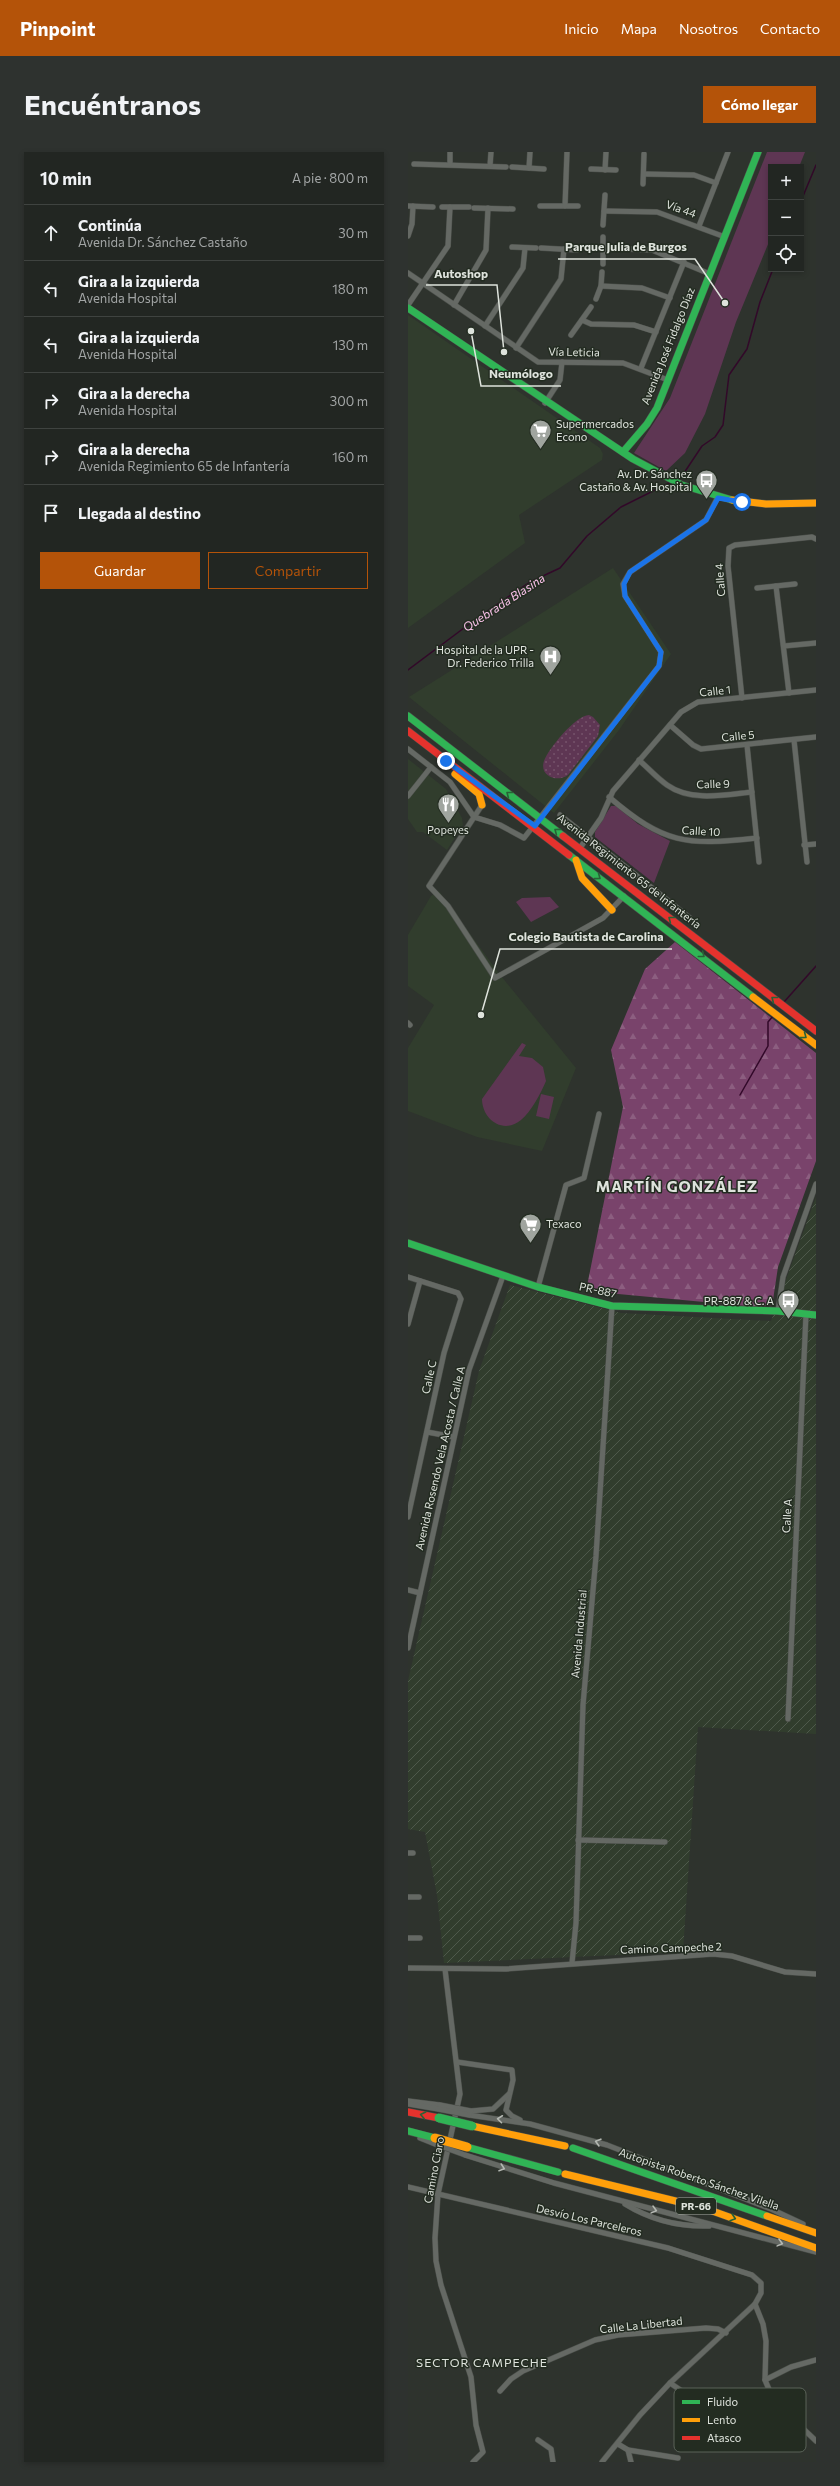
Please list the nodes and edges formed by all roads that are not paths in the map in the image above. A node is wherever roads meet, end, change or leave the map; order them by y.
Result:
1 (450, 152) edge
2 (491, 152) edge
3 (530, 152) edge
4 (567, 152) edge
5 (606, 152) edge
6 (728, 152) edge
7 (758, 152) edge
8 (644, 154) dead end
9 (414, 164) dead end
10 (450, 164) junction
11 (490, 166) junction
12 (529, 168) junction
13 (544, 168) dead end
14 (592, 169) dead end
15 (605, 170) junction
16 (616, 170) dead end
17 (644, 174) junction
18 (644, 184) dead end
19 (716, 184) junction
20 (605, 195) dead end
21 (410, 206) edge
22 (540, 206) dead end
23 (565, 206) junction
24 (578, 206) dead end
25 (433, 207) dead end
26 (442, 207) dead end
27 (450, 207) junction
28 (488, 208) junction
29 (513, 209) dead end
30 (604, 211) junction
31 (603, 225) dead end
32 (699, 226) junction
33 (408, 236) edge
34 (603, 237) dead end
35 (725, 237) junction
36 (512, 247) dead end
37 (525, 248) junction
38 (603, 248) junction
39 (564, 249) junction
40 (577, 250) dead end
41 (684, 262) junction
42 (603, 264) dead end
43 (602, 272) dead end
44 (408, 273) edge
45 (710, 274) junction
46 (422, 284) junction
47 (601, 286) junction
48 (670, 298) junction
49 (596, 299) dead end
50 (408, 305) edge
51 (454, 305) junction
52 (591, 307) dead end
53 (408, 308) edge
54 (582, 320) junction
55 (485, 326) junction
56 (656, 332) junction
57 (571, 335) dead end
58 (516, 348) junction
59 (562, 362) junction
60 (641, 368) junction
61 (668, 380) junction
62 (545, 402) junction
63 (623, 452) junction
64 (718, 498) junction
65 (816, 503) edge
66 (816, 539) edge
67 (795, 584) dead end
68 (776, 586) junction
69 (758, 588) dead end
70 (816, 643) edge
71 (784, 646) junction
72 (816, 690) edge
73 (789, 693) junction
74 (742, 698) junction
75 (408, 716) edge
76 (670, 725) junction
77 (408, 731) edge
78 (816, 737) edge
79 (794, 740) junction
80 (746, 745) junction
81 (408, 749) edge
82 (639, 760) junction
83 (446, 761) junction
84 (431, 767) junction
85 (752, 792) junction
86 (408, 796) edge
87 (609, 797) junction
88 (482, 805) joint
89 (560, 815) dead end
90 (474, 817) junction
91 (540, 818) junction
92 (535, 826) junction
93 (588, 836) junction
94 (757, 838) junction
95 (816, 844) edge
96 (804, 845) junction
97 (580, 848) junction
98 (576, 860) junction
99 (759, 862) dead end
100 (807, 862) dead end
101 (624, 896) junction
102 (612, 910) junction
103 (690, 918) dead end
104 (816, 1031) edge
105 (816, 1045) edge
106 (598, 1114) dead end
107 (816, 1184) edge
108 (408, 1243) edge
109 (503, 1276) junction
110 (408, 1277) edge
111 (420, 1281) junction
112 (538, 1287) junction
113 (612, 1306) junction
114 (778, 1311) junction
115 (806, 1314) junction
116 (816, 1316) edge
117 (408, 1324) edge
118 (427, 1432) junction
119 (454, 1437) junction
120 (408, 1516) edge
121 (408, 1590) edge
122 (420, 1592) junction
123 (408, 1648) edge
124 (788, 1719) dead end
125 (578, 1840) junction
126 (665, 1842) dead end
127 (408, 1897) edge
128 (419, 1897) dead end
129 (408, 1938) edge
130 (420, 1938) dead end
131 (572, 1963) junction
132 (408, 1968) edge
133 (445, 1969) junction
134 (816, 1974) edge
135 (457, 2062) junction
136 (509, 2093) junction
137 (408, 2103) edge
138 (408, 2112) edge
139 (470, 2113) junction
140 (530, 2124) junction
141 (408, 2132) edge
142 (466, 2151) junction
143 (408, 2187) edge
144 (438, 2194) junction
145 (619, 2200) junction
146 (714, 2226) junction
147 (816, 2232) edge
148 (816, 2248) edge
149 (816, 2252) edge
150 (755, 2304) junction
151 (726, 2333) junction
152 (816, 2360) edge
153 (765, 2380) junction
154 (670, 2383) junction
155 (677, 2388) edge
156 (768, 2388) edge
157 (500, 2391) dead end
158 (806, 2431) edge
159 (538, 2440) dead end
160 (816, 2441) edge
161 (618, 2444) junction
162 (628, 2450) junction
163 (678, 2458) dead end
164 (473, 2462) edge
165 (553, 2462) edge
166 (602, 2462) edge
167 (631, 2462) edge

1 - 10 street
2 - 11 street
3 - 12 street
4 - 23 street
5 - 15 street
6 - 19 street
7 - 35 main road, Avenida José Fidalgo Díaz
8 - 17 street
9 - 10 street
10 - 11 street
11 - 12 street
12 - 13 street
14 - 15 street
15 - 16 street
17 - 18 street
17 - 19 street
19 - 32 street
20 - 30 street
21 - 25 street
21 - 33 street
22 - 23 street
23 - 24 street
26 - 27 street
27 - 28 street
27 - 46 street
28 - 29 street
28 - 51 street
30 - 31 street
30 - 32 street, Vía 44
32 - 35 street, Vía 44
34 - 38 street
35 - 45 main road, Avenida José Fidalgo Díaz
36 - 37 street
37 - 39 street
37 - 55 street
38 - 41 street
38 - 42 street
39 - 40 street
39 - 58 street
41 - 45 street
41 - 48 street
43 - 47 street
44 - 46 street, Vía Leticia
45 - 61 main road, Avenida José Fidalgo Díaz
46 - 50 street
46 - 51 street, Vía Leticia
47 - 48 street
47 - 49 street
48 - 56 street
51 - 55 street, Vía Leticia
52 - 54 street
53 - 62 main road
54 - 56 street
54 - 57 street
55 - 58 street, Vía Leticia
56 - 60 street
58 - 59 street, Vía Leticia
59 - 60 street, Vía Leticia
59 - 62 street
60 - 61 street, Vía Leticia
61 - 63 main road, Avenida José Fidalgo Díaz
62 - 63 main road
63 - 64 main road
64 - 65 main road
64 - 91 street
66 - 74 street, Calle 4
67 - 68 street
68 - 69 street
68 - 71 street
70 - 71 street
71 - 73 street
72 - 73 street, Calle 1
73 - 74 street, Calle 1
74 - 76 street, Calle 1
91 -> 75 main road, Avenida Regimiento 65 de Infantería
76 - 80 street, Calle 5
76 - 82 street, Calle 1
77 - 83 main road, Avenida Regimiento 65 de Infantería
78 - 79 street, Calle 5
79 - 80 street, Calle 5
79 - 96 street
80 - 85 street
81 - 84 street
82 - 85 street, Calle 9
82 - 87 street, Calle 1
83 - 88 main road
83 - 92 main road, Avenida Regimiento 65 de Infantería
84 - 86 street
84 - 90 street
85 - 94 street
87 - 93 street, Calle 1
87 - 94 street, Calle 10
88 - 90 street
89 - 93 street
90 - 92 street
90 - 102 street
91 - 92 street
97 -> 91 main road, Avenida Regimiento 65 de Infantería
92 - 98 main road, Avenida Regimiento 65 de Infantería
93 - 97 street, Calle 1
93 - 103 street
94 - 99 street
95 - 96 street
96 - 100 street
104 -> 97 main road, Avenida Regimiento 65 de Infantería
98 -> 101 main road, Avenida Regimiento 65 de Infantería
98 - 102 main road
101 - 102 street
101 -> 105 main road, Avenida Regimiento 65 de Infantería
106 - 112 street
107 - 114 street
108 - 109 main road, PR-887
109 - 112 main road, PR-887
109 - 119 street, Avenida Rosendo Vela Acosta / Calle A
110 - 111 street, Calle C
111 - 117 street
111 - 118 street, Calle C
112 - 113 main road, PR-887
113 - 114 main road, PR-887
113 - 125 street, Avenida Industrial
114 - 115 main road, PR-887
115 - 116 main road, PR-887
115 - 124 street, Calle A
118 - 119 street
118 - 120 street, Calle C
119 - 122 street, Avenida Rosendo Vela Acosta / Calle A
121 - 122 street
122 - 123 street, Avenida Rosendo Vela Acosta / Calle A
125 - 126 street
125 - 131 street, Avenida Industrial
127 - 128 street
129 - 130 street
131 - 133 street, Camino Campeche 2
131 - 134 street, Camino Campeche 2
132 - 133 street, Camino Campeche 2
133 - 135 street, Camino Ciaro
135 - 136 street
135 - 144 street, Camino Ciaro
136 - 139 street
136 - 140 street
137 - 139 street, bridge
147 -> 138 main road, Autopista Roberto Sánchez Vilella / PR-66, bridge
140 -> 139 street
147 -> 140 street
141 - 142 main road, PR-66, bridge
142 -> 145 street
142 -> 148 main road, PR-66
143 - 144 street, Desvío Los Parceleros
144 - 150 street, Desvío Los Parceleros
144 - 164 street, Camino Ciaro
145 -> 146 street
145 - 146 street
146 -> 149 street
150 - 151 street
150 - 153 street
151 - 154 street
151 - 157 street, Calle La Libertad
152 - 153 street
153 - 156 street
154 - 155 street
154 - 161 street
158 - 160 street
159 - 165 street
161 - 162 street
161 - 166 street
162 - 163 street
162 - 167 street

